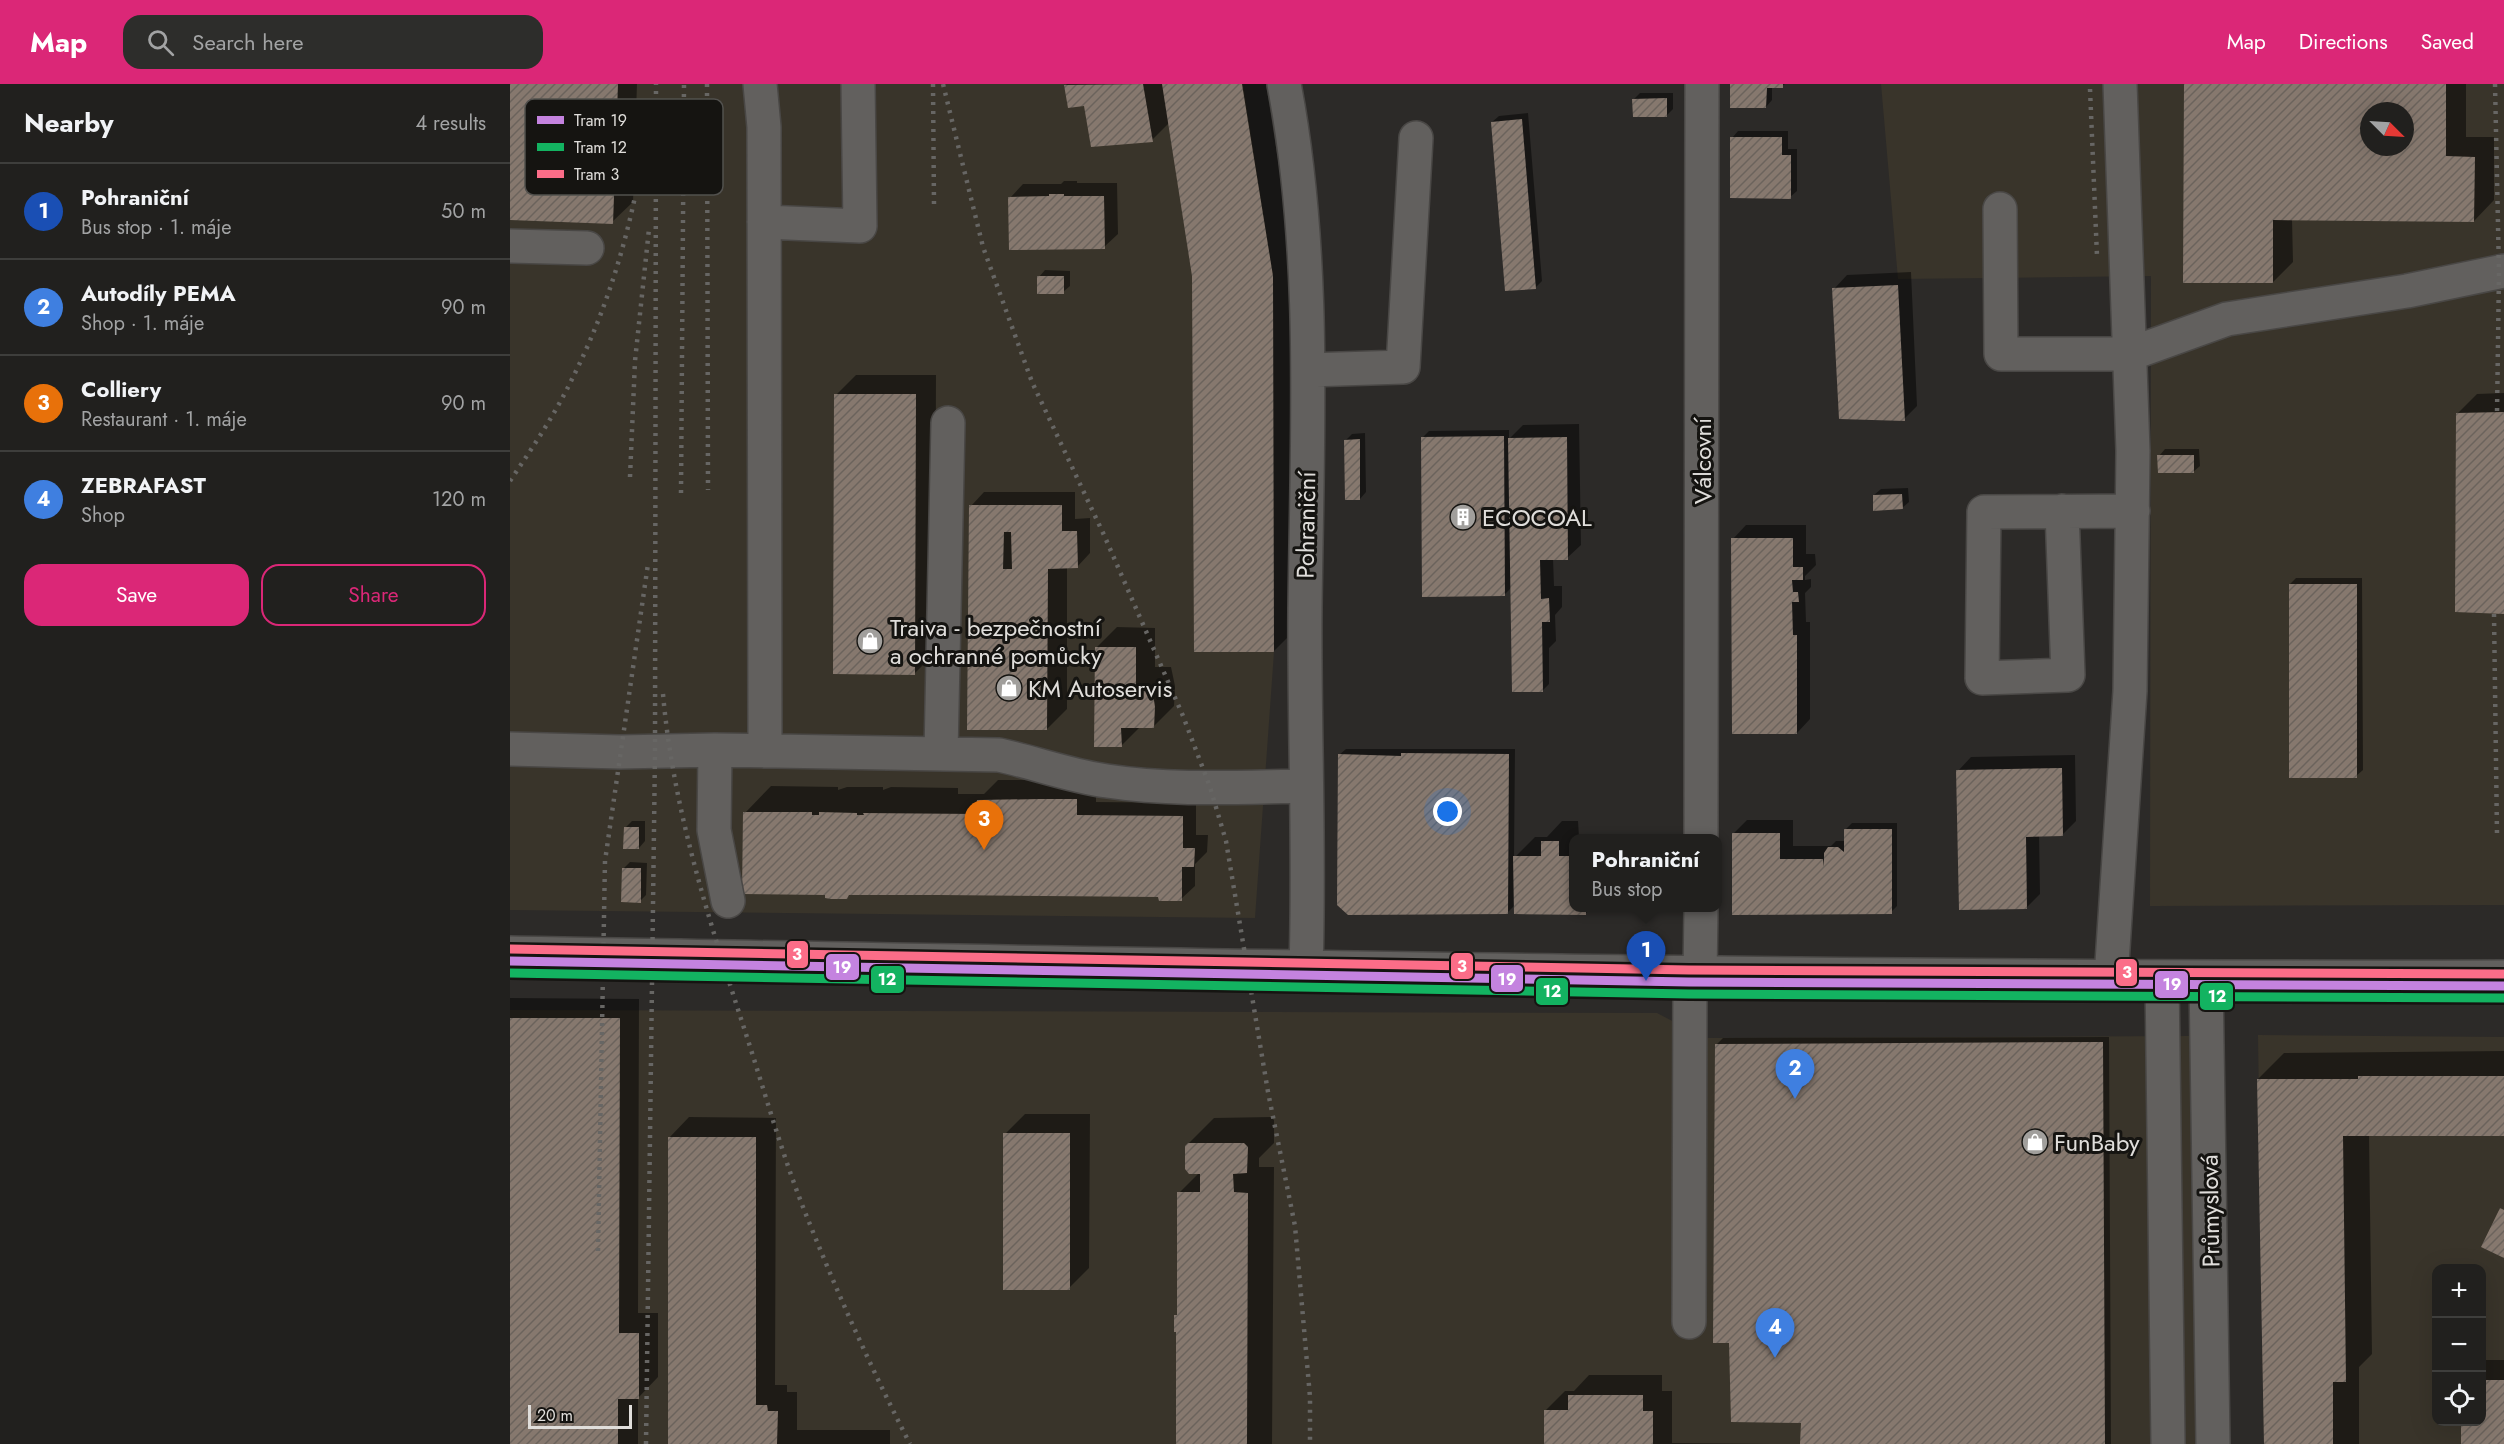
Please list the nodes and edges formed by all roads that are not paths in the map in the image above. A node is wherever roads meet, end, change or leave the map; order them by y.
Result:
1 (760, 84) edge
2 (858, 84) edge
3 (1284, 84) edge
4 (1702, 84) edge
5 (2120, 84) edge
6 (1416, 138) dead end
7 (2000, 209) dead end
8 (764, 222) junction
9 (510, 246) edge
10 (587, 248) dead end
11 (2504, 271) edge
12 (2130, 354) junction
13 (1308, 370) junction
14 (948, 423) dead end
15 (2062, 511) junction
16 (2133, 511) junction
17 (510, 749) edge
18 (715, 750) junction
19 (765, 751) junction
20 (941, 753) junction
21 (1306, 786) junction
22 (1701, 834) edge
23 (728, 901) dead end
24 (1701, 912) edge
25 (510, 953) edge
26 (1306, 967) junction
27 (1695, 974) junction
28 (2504, 977) edge
29 (2111, 978) junction
30 (2162, 978) junction
31 (2206, 978) junction
32 (1689, 1322) dead end
33 (2168, 1444) edge
34 (2214, 1444) edge

1 - 8 street
2 - 8 street
3 - 13 street, Pohraniční
4 - 22 street, Válcovní
5 - 12 street
6 - 13 street
7 - 12 street
8 - 19 street
9 - 10 street
11 - 12 street
12 - 16 street
13 - 21 street, Pohraniční
14 - 20 street
15 - 15 street
15 - 16 street
16 - 29 street
17 - 18 street
18 - 19 street
18 - 23 street
19 - 20 street
20 - 21 street
21 - 26 street, Pohraniční
24 - 27 street
25 - 26 street
26 - 27 street
27 - 29 street
27 - 32 street
28 - 31 street
29 - 30 street
30 - 31 street
30 - 33 street
31 - 34 street, Průmyslová

